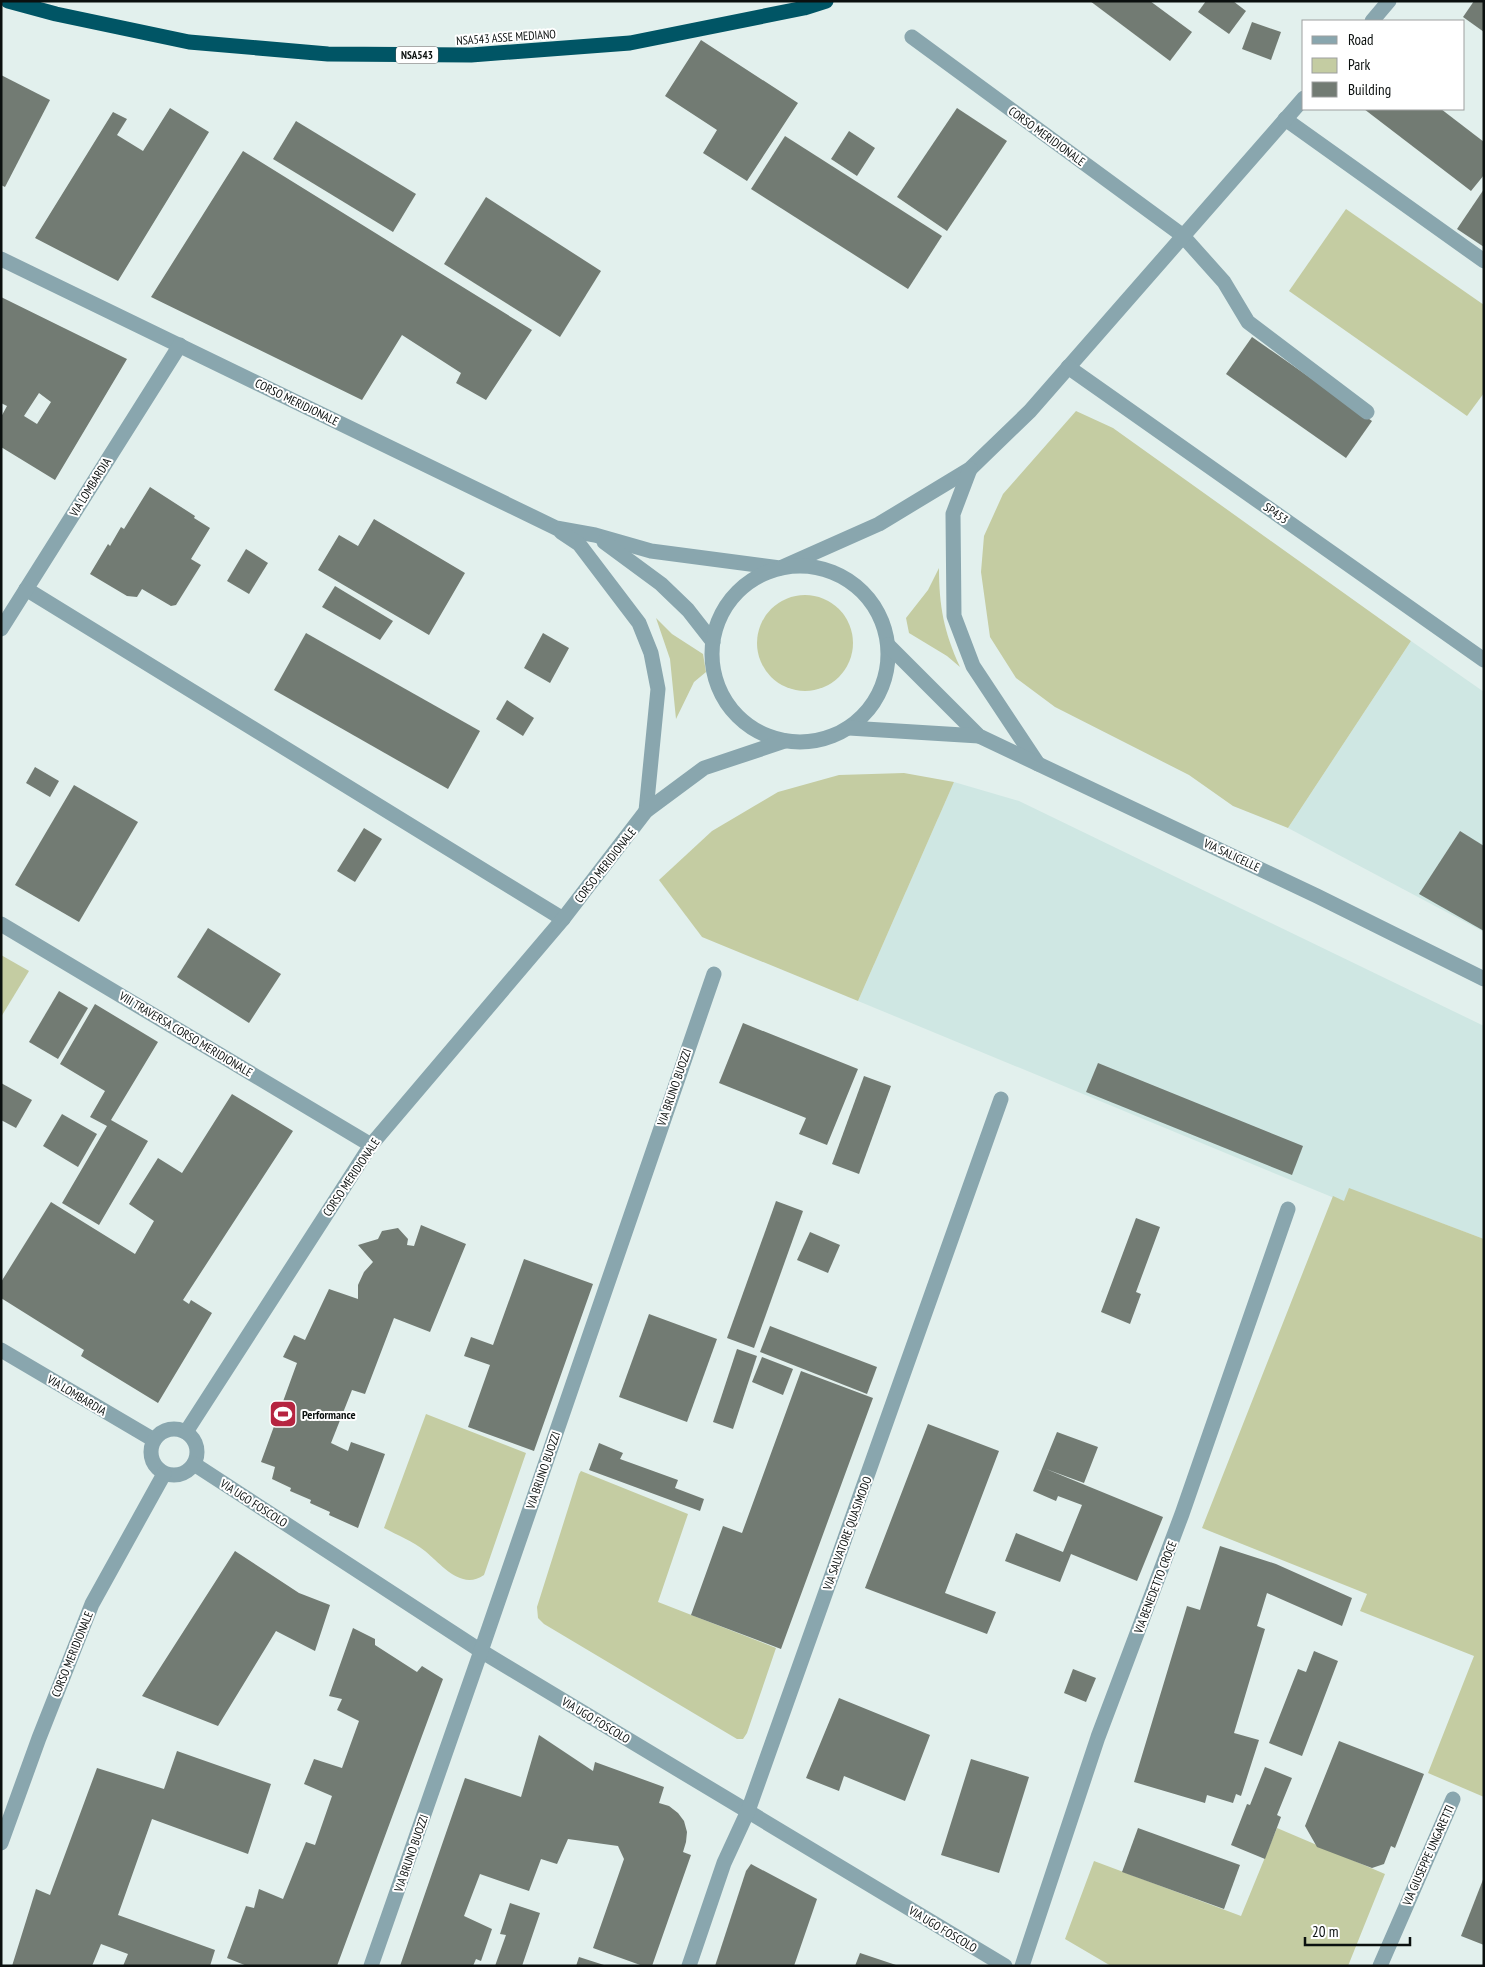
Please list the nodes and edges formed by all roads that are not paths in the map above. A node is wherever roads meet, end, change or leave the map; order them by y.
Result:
1 (8, 1) edge
2 (826, 1) edge
3 (1390, 1) edge
4 (1373, 20) edge
5 (912, 36) dead end
6 (1302, 100) edge
7 (1285, 119) junction
8 (1182, 236) junction
9 (1, 259) edge
10 (1484, 261) edge
11 (180, 345) junction
12 (1068, 367) junction
13 (1367, 412) dead end
14 (970, 469) junction
15 (556, 528) junction
16 (595, 535) junction
17 (780, 568) junction
18 (26, 589) junction
19 (1, 629) edge
20 (713, 642) junction
21 (888, 644) junction
22 (1484, 660) edge
23 (849, 728) junction
24 (979, 736) junction
25 (785, 741) junction
26 (1038, 764) junction
27 (646, 812) junction
28 (563, 919) junction
29 (1, 924) edge
30 (714, 974) dead end
31 (1484, 979) edge
32 (1001, 1099) dead end
33 (371, 1145) junction
34 (1288, 1209) dead end
35 (1, 1350) edge
36 (186, 1432) junction
37 (154, 1440) junction
38 (194, 1464) junction
39 (164, 1474) junction
40 (481, 1651) junction
41 (1453, 1800) dead end
42 (748, 1811) junction
43 (1, 1843) edge
44 (371, 1966) edge
45 (689, 1966) edge
46 (1005, 1966) edge
47 (1022, 1966) edge
48 (1380, 1966) edge

1 - 2 highway, NSA543 ASSE MEDIANO / NSA543
3 - 4 street
5 - 8 street, CORSO MERIDIONALE
6 - 7 street
7 - 8 street
7 - 10 street
8 - 12 street
8 - 13 street, CORSO MERIDIONALE
9 - 11 street, CORSO MERIDIONALE
11 - 15 street, CORSO MERIDIONALE
11 - 18 street, VIA LOMBARDIA
12 - 14 street
12 - 22 street, SP453
14 - 17 street
14 - 26 street
15 - 16 street, CORSO MERIDIONALE
15 - 27 street
16 - 17 street, CORSO MERIDIONALE
16 - 20 street
17 - 20 street
17 - 21 street
18 - 19 street, VIA LOMBARDIA
18 - 28 street
20 - 25 street
21 - 23 street
21 - 24 street
23 - 24 street
23 - 25 street
24 - 26 street, VIA SALICELLE
25 - 27 street, CORSO MERIDIONALE
26 - 31 street, VIA SALICELLE
27 - 28 street, CORSO MERIDIONALE
28 - 33 street, CORSO MERIDIONALE
29 - 33 street, VIII TRAVERSA CORSO MERIDIONALE
30 - 40 street, VIA BRUNO BUOZZI
32 - 42 street, VIA SALVATORE QUASIMODO
33 - 36 street, CORSO MERIDIONALE
34 - 47 street, VIA BENEDETTO CROCE
35 - 37 street, VIA LOMBARDIA
36 - 37 street
36 - 38 street
37 - 39 street
38 - 39 street
38 - 40 street, VIA UGO FOSCOLO
39 - 43 street, CORSO MERIDIONALE
40 - 42 street, VIA UGO FOSCOLO
40 - 44 street, VIA BRUNO BUOZZI
41 - 48 street, VIA GIUSEPPE UNGARETTI
42 - 45 street, VIA SALVATORE QUASIMODO
42 - 46 street, VIA UGO FOSCOLO

